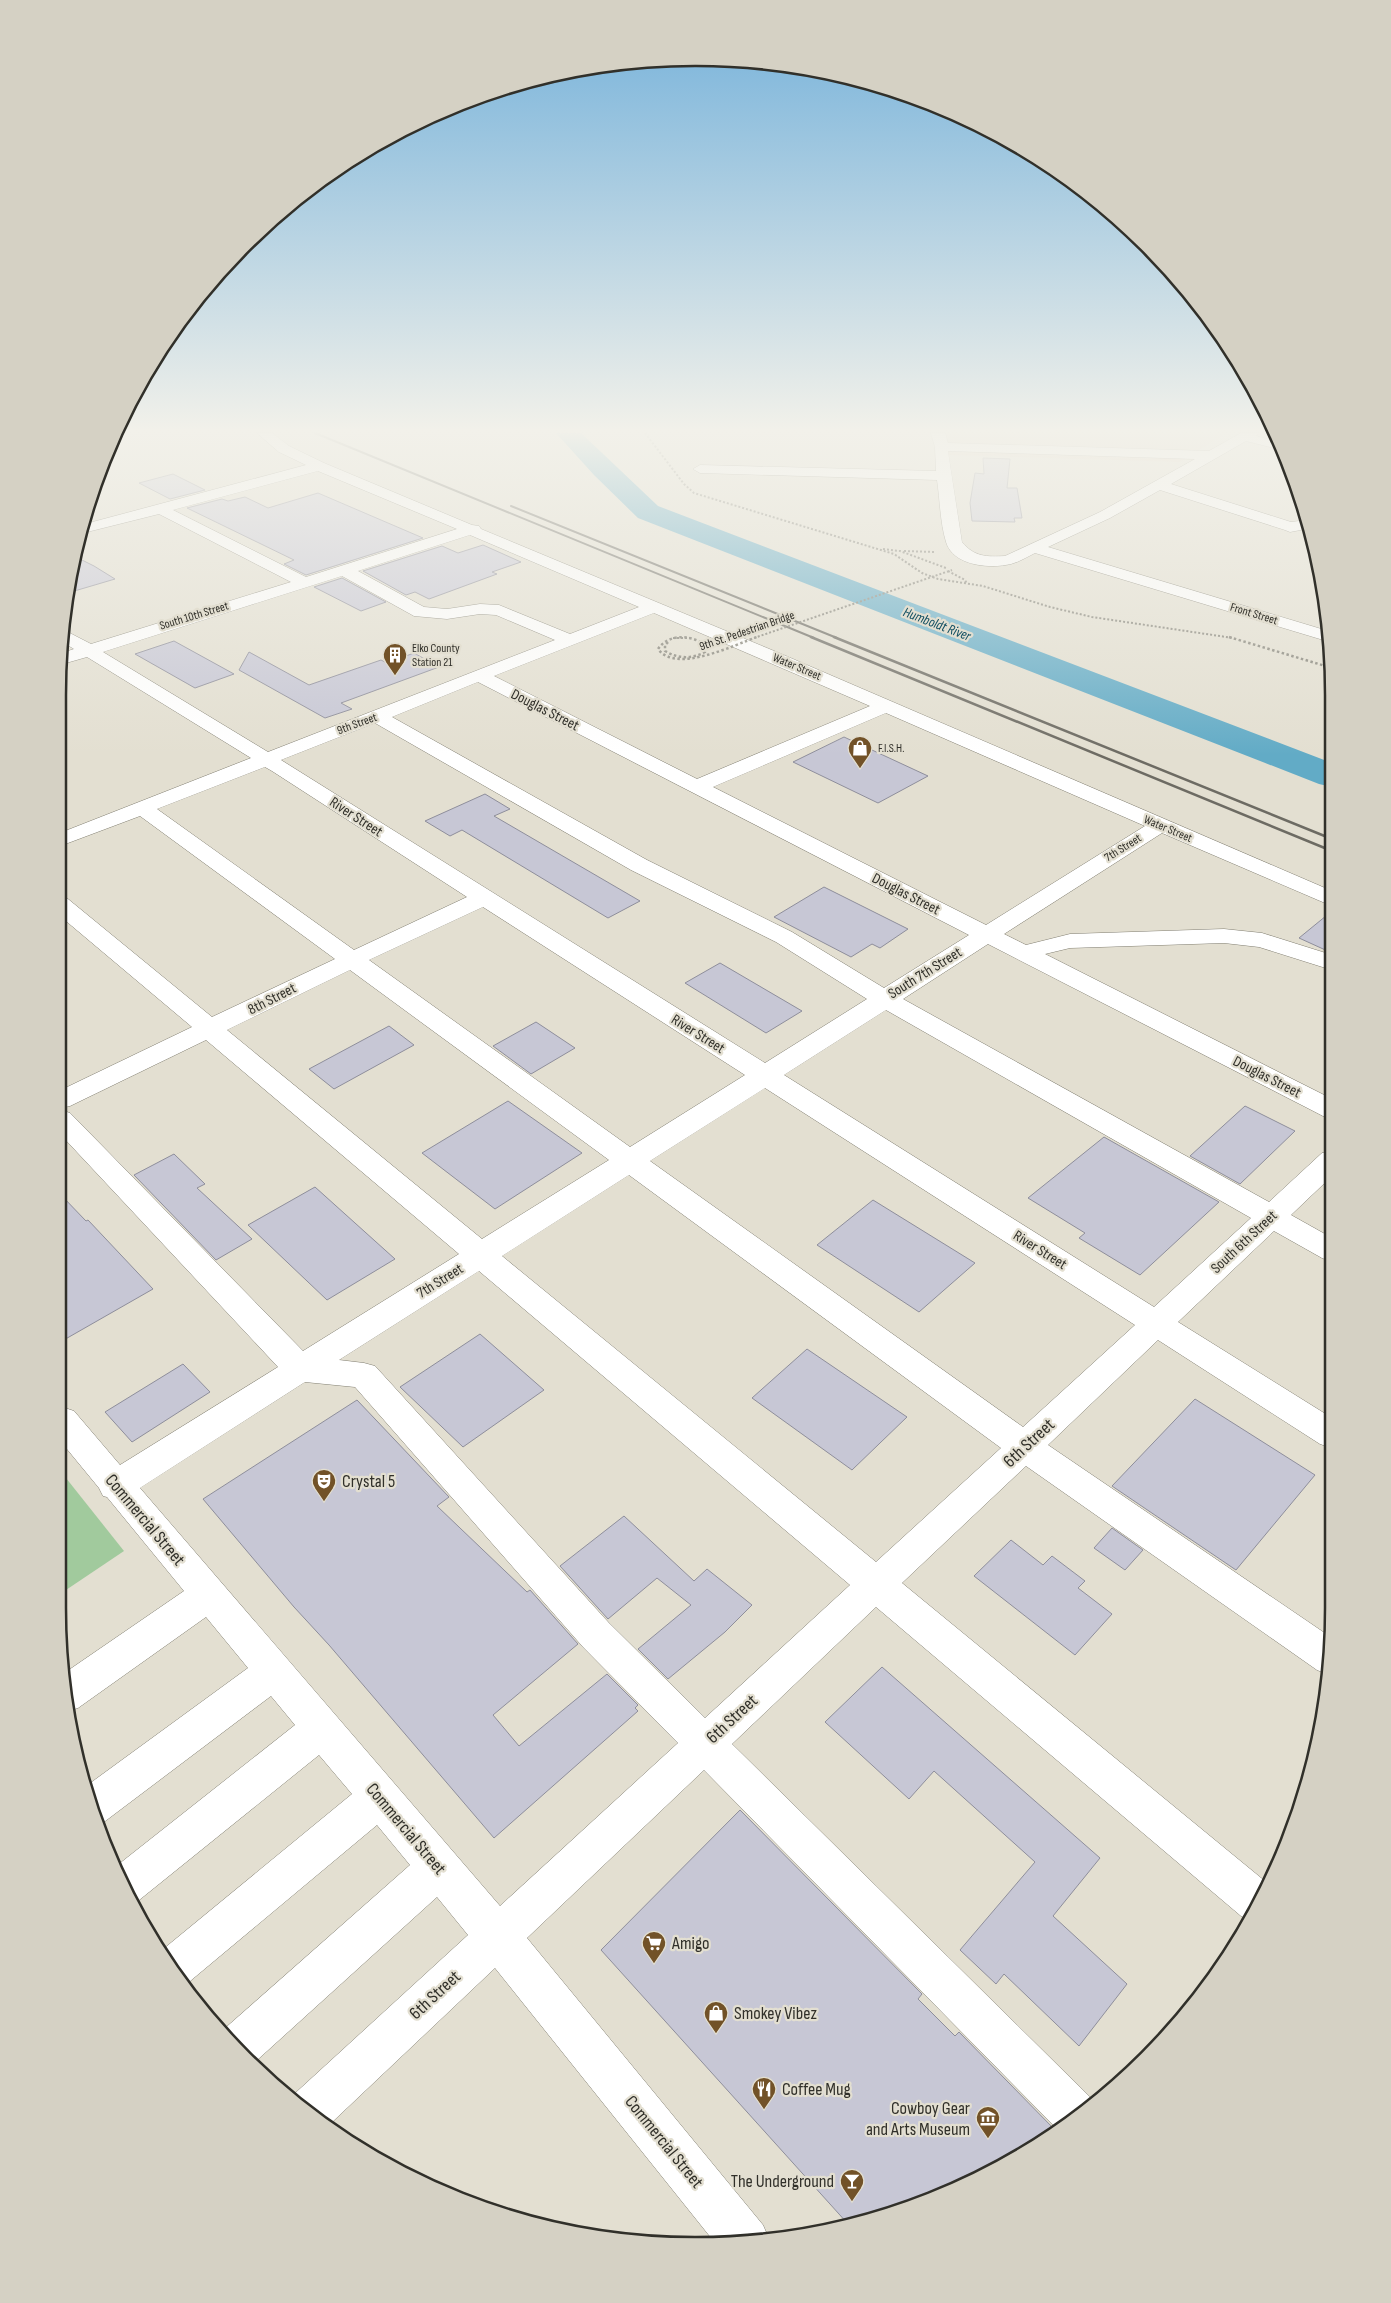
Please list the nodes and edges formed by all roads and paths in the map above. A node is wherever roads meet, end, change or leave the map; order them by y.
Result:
1 (223, 540) edge
2 (438, 540) edge
3 (500, 540) edge
4 (954, 540) edge
5 (1051, 540) edge
6 (1035, 548) junction
7 (900, 551) dead end
8 (961, 554) junction
9 (344, 570) junction
10 (952, 570) dead end
11 (304, 582) junction
12 (654, 607) junction
13 (1321, 635) edge
14 (69, 639) edge
15 (570, 640) junction
16 (668, 642) dead end
17 (86, 650) junction
18 (68, 657) edge
19 (480, 676) junction
20 (886, 706) junction
21 (377, 716) junction
22 (264, 758) junction
23 (695, 787) junction
24 (141, 807) junction
25 (1160, 825) junction
26 (66, 838) edge
27 (1086, 870) joint
28 (1325, 896) edge
29 (483, 898) junction
30 (66, 909) edge
31 (986, 935) junction
32 (1023, 953) junction
33 (350, 959) junction
34 (1325, 961) edge
35 (885, 999) junction
36 (210, 1030) junction
37 (764, 1076) junction
38 (66, 1098) edge
39 (1325, 1106) edge
40 (66, 1124) edge
41 (630, 1160) junction
42 (1325, 1167) edge
43 (1272, 1216) junction
44 (1325, 1246) edge
45 (481, 1255) junction
46 (1157, 1324) junction
47 (300, 1369) junction
48 (66, 1425) edge
49 (1325, 1431) edge
50 (1025, 1447) junction
51 (115, 1486) junction
52 (877, 1586) junction
53 (208, 1595) junction
54 (1323, 1653) edge
55 (273, 1672) junction
56 (72, 1689) edge
57 (321, 1729) junction
58 (704, 1745) junction
59 (379, 1797) junction
60 (98, 1802) edge
61 (439, 1867) junction
62 (129, 1882) edge
63 (1253, 1899) edge
64 (497, 1936) junction
65 (178, 1965) edge
66 (242, 2043) edge
67 (313, 2108) edge
68 (1073, 2112) edge
69 (740, 2235) edge

1 - 11 street
2 - 9 street, South 10th Street
3 - 12 street, Water Street
4 - 8 street
5 - 6 street
6 - 8 street
6 - 13 street, Front Street
7 - 8 path
9 - 11 street, South 10th Street
9 - 15 street
10 - 16 path, 9th St. Pedestrian Bridge, bridge
11 - 17 street, South 10th Street
12 - 15 street, 9th Street
12 - 20 street, Water Street
14 - 17 street, River Street
15 - 19 street, 9th Street
17 - 18 street, South 10th Street
17 - 22 street, River Street
19 - 21 street, 9th Street
19 - 23 street, Douglas Street
20 - 23 street
20 - 25 street, Water Street
21 - 22 street, 9th Street
21 - 35 street
22 - 24 street, 9th Street
22 - 29 street, River Street
23 - 31 street, Douglas Street
24 - 26 street, 9th Street
24 - 33 street
25 - 27 street, 7th Street
25 - 28 street, Water Street
27 - 31 street, South 7th Street
29 - 33 street, 8th Street
29 - 37 street, River Street
30 - 36 street
31 - 32 street, Douglas Street
31 - 35 street, South 7th Street
32 - 34 street
32 - 39 street, Douglas Street
33 - 36 street, 8th Street
33 - 41 street
35 - 37 street, South 7th Street
35 - 43 street
36 - 38 street, 8th Street
36 - 45 street
37 - 41 street, 7th Street
37 - 46 street, River Street
40 - 47 street
41 - 45 street, 7th Street
41 - 50 street
42 - 43 street, South 6th Street
43 - 44 street
43 - 46 street, South 6th Street
45 - 47 street, 7th Street
45 - 52 street
46 - 49 street, River Street
46 - 50 street, 6th Street
47 - 51 street, 7th Street
47 - 58 street
48 - 51 street, Commercial Street
50 - 52 street, 6th Street
50 - 54 street
51 - 53 street, Commercial Street
52 - 58 street, 6th Street
52 - 63 street
53 - 55 street, Commercial Street
53 - 56 street
55 - 57 street, Commercial Street
55 - 60 street
57 - 59 street, Commercial Street
57 - 62 street
58 - 64 street, 6th Street
58 - 68 street
59 - 61 street, Commercial Street
59 - 65 street
61 - 64 street, Commercial Street
61 - 66 street
64 - 67 street, 6th Street
64 - 69 street, Commercial Street

